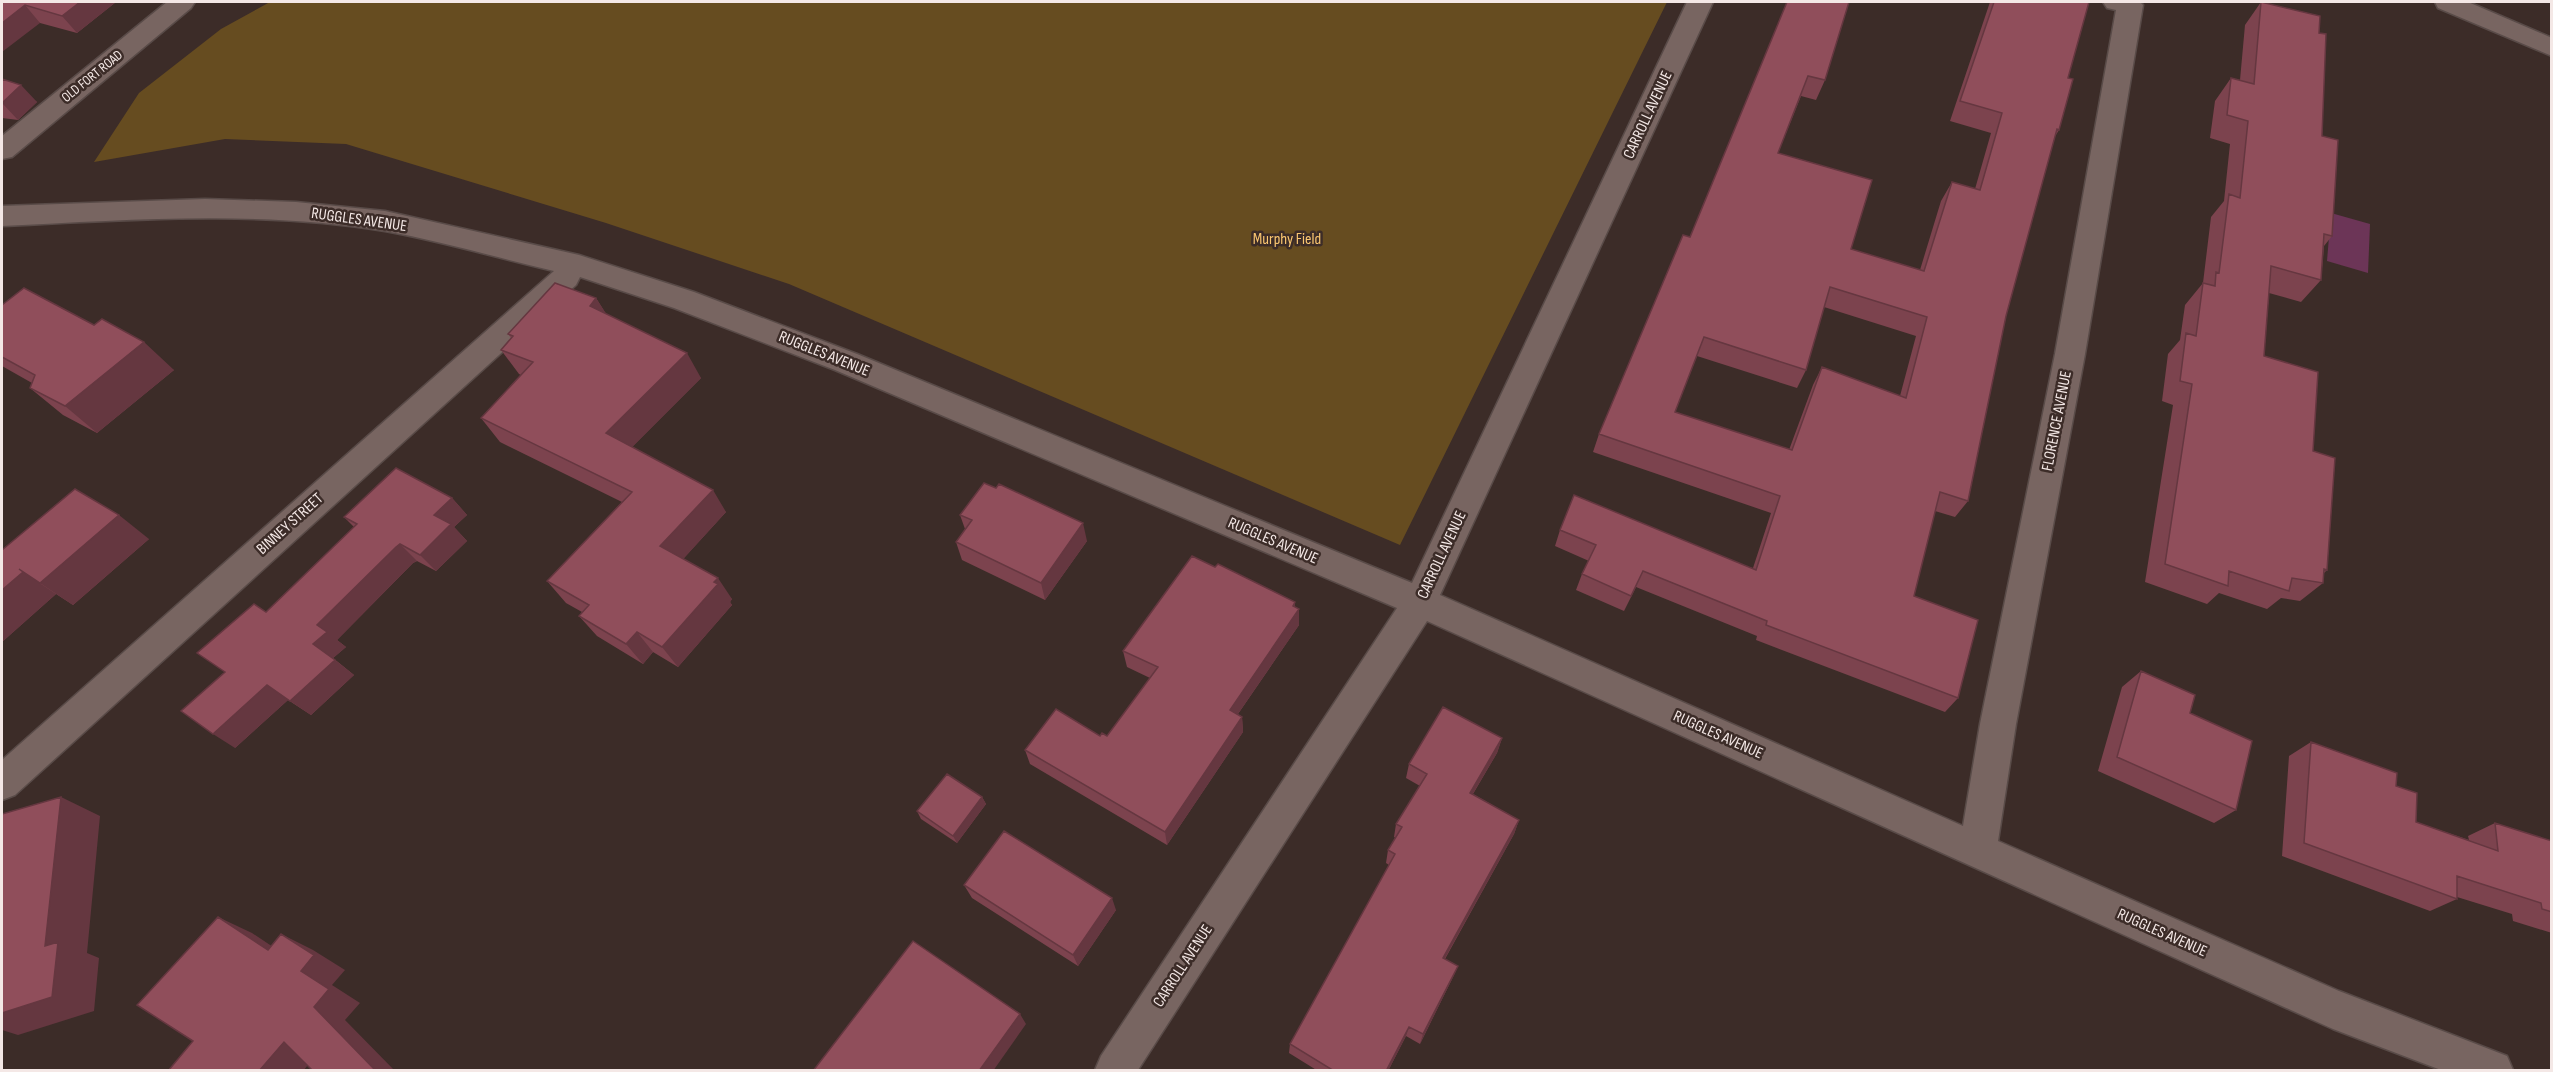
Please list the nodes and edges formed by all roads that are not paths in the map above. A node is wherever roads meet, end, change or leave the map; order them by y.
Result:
1 (182, 2) edge
2 (1700, 2) edge
3 (2116, 2) edge
4 (2447, 2) edge
5 (2552, 48) edge
6 (2, 150) edge
7 (2, 216) edge
8 (579, 266) junction
9 (1420, 602) junction
10 (2, 783) edge
11 (1978, 851) junction
12 (1114, 1071) edge
13 (2493, 1071) edge

1 - 6 street, OLD FORT ROAD
2 - 9 street, CARROLL AVENUE
3 - 11 street, FLORENCE AVENUE
4 - 5 street
7 - 8 street, RUGGLES AVENUE
8 - 9 street, RUGGLES AVENUE
8 - 10 street, BINNEY STREET
9 - 11 street, RUGGLES AVENUE
9 - 12 street, CARROLL AVENUE
11 - 13 street, RUGGLES AVENUE

